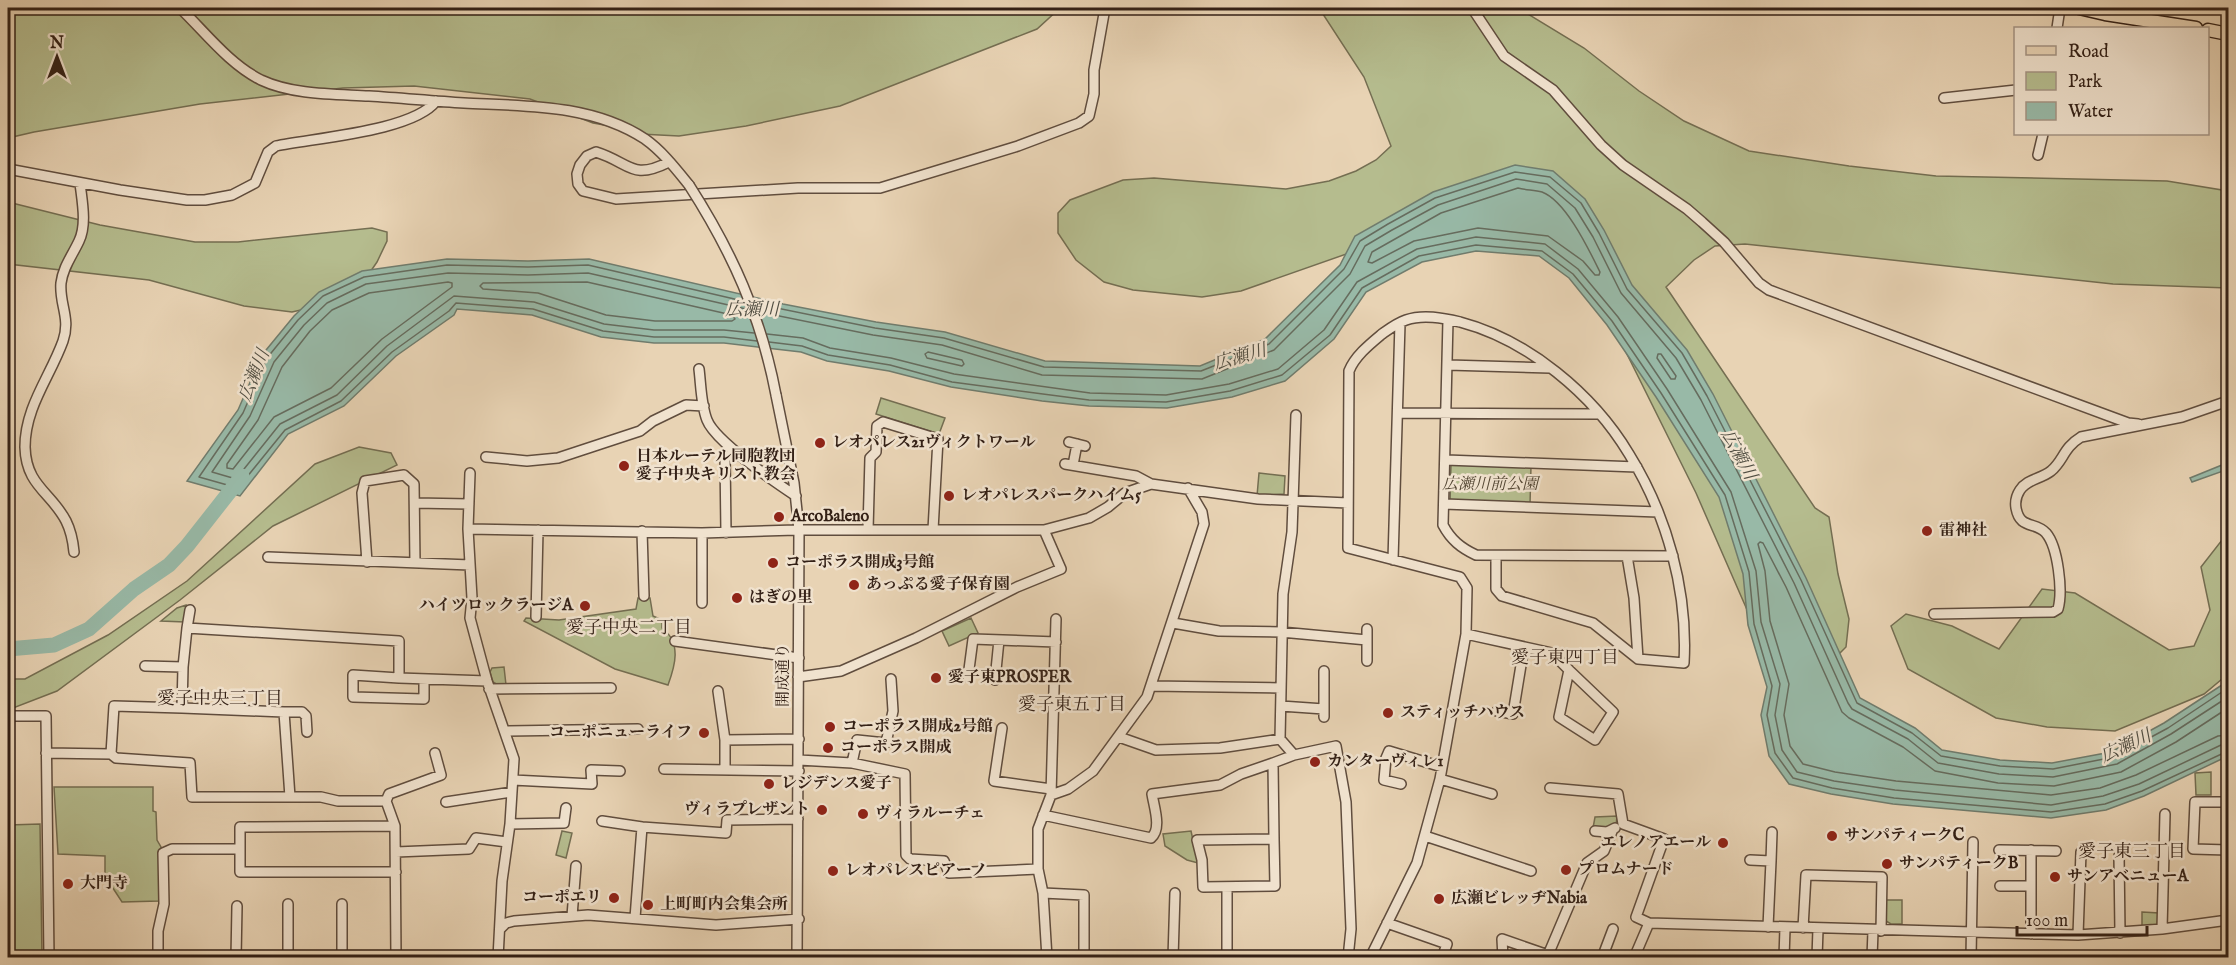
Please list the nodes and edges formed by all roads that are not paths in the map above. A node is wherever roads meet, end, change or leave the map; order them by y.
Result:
1 (180, 8) edge
2 (1105, 8) edge
3 (1472, 8) edge
4 (2060, 8) edge
5 (2079, 8) edge
6 (2057, 27) edge
7 (2190, 27) edge
8 (2209, 30) edge
9 (2229, 34) edge
10 (2014, 90) edge
11 (1944, 98) dead end
12 (436, 101) junction
13 (2043, 135) edge
14 (2038, 155) dead end
15 (669, 162) junction
16 (8, 170) edge
17 (80, 183) junction
18 (1449, 320) junction
19 (1400, 323) junction
20 (1448, 364) junction
21 (1550, 368) junction
22 (699, 369) dead end
23 (2229, 401) edge
24 (704, 406) junction
25 (1398, 413) junction
26 (1448, 413) junction
27 (1599, 414) junction
28 (1296, 415) dead end
29 (2138, 424) junction
30 (1077, 444) dead end
31 (742, 456) junction
32 (486, 457) dead end
33 (1446, 460) junction
34 (1637, 467) junction
35 (470, 473) dead end
36 (1152, 483) junction
37 (1188, 488) junction
38 (796, 496) junction
39 (1293, 501) junction
40 (1348, 502) junction
41 (415, 503) junction
42 (469, 504) junction
43 (1444, 504) junction
44 (1658, 512) junction
45 (468, 529) junction
46 (538, 530) junction
47 (799, 530) junction
48 (868, 530) junction
49 (933, 530) junction
50 (1044, 530) junction
51 (642, 531) junction
52 (702, 533) junction
53 (726, 533) junction
54 (74, 552) dead end
55 (1496, 556) junction
56 (1627, 556) junction
57 (1673, 556) junction
58 (268, 557) dead end
59 (1393, 560) junction
60 (366, 562) junction
61 (415, 563) junction
62 (470, 565) junction
63 (644, 596) dead end
64 (702, 603) dead end
65 (190, 610) dead end
66 (1934, 614) dead end
67 (536, 616) dead end
68 (1056, 619) dead end
69 (1173, 623) junction
70 (188, 628) junction
71 (1367, 629) dead end
72 (1281, 632) junction
73 (1466, 634) junction
74 (999, 640) junction
75 (1367, 640) junction
76 (675, 641) dead end
77 (1056, 642) junction
78 (1524, 647) junction
79 (799, 658) junction
80 (1638, 660) junction
81 (1367, 661) dead end
82 (145, 666) dead end
83 (183, 667) junction
84 (1569, 670) junction
85 (1324, 671) dead end
86 (968, 676) dead end
87 (394, 677) junction
88 (798, 677) junction
89 (424, 679) junction
90 (891, 679) dead end
91 (995, 680) dead end
92 (488, 685) junction
93 (1151, 686) junction
94 (611, 688) dead end
95 (1281, 688) junction
96 (718, 691) dead end
97 (388, 698) junction
98 (1281, 706) junction
99 (182, 708) junction
100 (1497, 711) dead end
101 (284, 712) junction
102 (8, 716) edge
103 (1002, 728) dead end
104 (638, 729) dead end
105 (505, 731) junction
106 (307, 732) dead end
107 (1119, 737) junction
108 (799, 739) junction
109 (1280, 739) junction
110 (725, 740) junction
111 (46, 753) junction
112 (435, 753) dead end
113 (111, 754) junction
114 (1294, 755) junction
115 (799, 760) junction
116 (1273, 763) junction
117 (852, 764) junction
118 (1442, 767) junction
119 (664, 769) dead end
120 (725, 770) junction
121 (620, 771) dead end
122 (799, 771) junction
123 (1440, 779) junction
124 (513, 780) junction
125 (1401, 784) dead end
126 (1550, 788) dead end
127 (512, 792) junction
128 (1051, 792) junction
129 (1492, 794) dead end
130 (290, 797) junction
131 (386, 801) junction
132 (446, 802) dead end
133 (2229, 802) edge
134 (566, 808) dead end
135 (1044, 814) junction
136 (2164, 814) dead end
137 (798, 819) junction
138 (602, 821) dead end
139 (510, 824) junction
140 (1623, 824) junction
141 (395, 826) junction
142 (642, 827) junction
143 (1613, 829) junction
144 (1595, 831) dead end
145 (1772, 832) dead end
146 (1425, 836) junction
147 (1274, 839) junction
148 (507, 842) junction
149 (1973, 842) dead end
150 (239, 849) junction
151 (1999, 850) dead end
152 (2031, 850) junction
153 (2229, 850) edge
154 (2056, 851) dead end
155 (396, 852) junction
156 (2081, 852) dead end
157 (2120, 856) dead end
158 (1750, 860) dead end
159 (1771, 861) junction
160 (576, 866) dead end
161 (1038, 869) junction
162 (1531, 871) dead end
163 (396, 872) junction
164 (1227, 886) junction
165 (2000, 886) dead end
166 (2031, 886) junction
167 (1043, 893) junction
168 (1175, 893) dead end
169 (288, 904) dead end
170 (342, 904) dead end
171 (237, 906) dead end
172 (572, 916) junction
173 (635, 918) junction
174 (799, 919) junction
175 (2229, 920) edge
176 (1387, 923) junction
177 (1649, 923) junction
178 (1768, 927) junction
179 (501, 928) junction
180 (1785, 928) junction
181 (1803, 928) junction
182 (1613, 929) dead end
183 (1818, 929) junction
184 (2162, 929) junction
185 (1877, 931) junction
186 (1971, 933) junction
187 (2120, 933) junction
188 (2031, 934) junction
189 (2078, 935) junction
190 (49, 957) edge
191 (158, 957) edge
192 (236, 957) edge
193 (288, 957) edge
194 (342, 957) edge
195 (396, 957) edge
196 (498, 957) edge
197 (797, 957) edge
198 (1047, 957) edge
199 (1084, 957) edge
200 (1173, 957) edge
201 (1227, 957) edge
202 (1348, 957) edge
203 (1370, 957) edge
204 (1442, 957) edge
205 (1503, 957) edge
206 (1602, 957) edge
207 (1634, 957) edge
208 (1784, 957) edge
209 (1817, 957) edge
210 (1872, 957) edge
211 (1971, 957) edge

1 - 12 street, 開成通り
2 - 15 street
3 - 29 street
4 - 6 street
5 - 7 main road
8 - 9 main road
10 - 11 street
12 - 15 street, 開成通り
12 - 17 street
13 - 14 street
15 - 38 street, 開成通り, bridge
16 - 17 street
17 - 54 street
18 - 19 street
18 - 20 street
18 - 21 street
19 - 25 street
19 - 40 street
20 - 21 street
20 - 26 street
21 - 27 street
22 - 24 street
23 - 29 street
24 - 31 street
24 - 32 street
25 - 26 street
25 - 59 street
26 - 27 street
26 - 33 street
27 - 34 street
28 - 39 street
29 - 66 street
30 - 36 street
31 - 38 street
31 - 53 street
33 - 34 street
33 - 43 street
34 - 44 street
35 - 42 street
36 - 37 street
36 - 50 street
37 - 39 street
37 - 69 street
38 - 47 street, 開成通り
39 - 40 street
39 - 72 street
40 - 59 street
41 - 42 street
41 - 60 street
41 - 61 street
42 - 45 street
43 - 44 street
43 - 55 street
44 - 57 street
45 - 46 street
45 - 62 street
46 - 51 street
46 - 67 street
47 - 48 street
47 - 53 street
47 - 79 street, 開成通り
48 - 49 street
48 - 49 street
49 - 50 street
50 - 88 street
51 - 52 street
51 - 63 street
52 - 53 street
52 - 64 street
55 - 56 street
55 - 80 street
56 - 57 street
56 - 80 street
57 - 80 street
58 - 60 street
59 - 73 street
60 - 61 street
61 - 62 street
62 - 92 street
65 - 70 street
68 - 77 street
69 - 72 street
69 - 93 street
70 - 83 street
70 - 87 street
71 - 75 street
72 - 75 street
72 - 95 street
73 - 78 street
73 - 118 street
74 - 77 street
74 - 86 street
74 - 91 street
75 - 81 street
76 - 79 street
77 - 128 street
78 - 84 street
78 - 100 street
79 - 88 street, 開成通り
82 - 83 street
83 - 99 street
84 - 84 street
85 - 98 street
87 - 89 street
87 - 97 street
87 - 97 street
88 - 108 street, 開成通り
89 - 92 street
89 - 97 street
90 - 117 street
92 - 94 street
92 - 105 street
93 - 95 street
93 - 107 street
95 - 98 street
96 - 110 street
98 - 109 street
99 - 101 street
99 - 113 street
101 - 106 street
101 - 130 street
102 - 111 street
103 - 128 street
104 - 105 street
105 - 124 street
107 - 109 street
107 - 128 street
108 - 110 street
108 - 115 street, 開成通り
109 - 114 street
110 - 120 street
111 - 113 street
111 - 190 street
112 - 131 street
113 - 130 street
114 - 116 street
114 - 202 street
115 - 117 street
115 - 122 street, 開成通り
116 - 135 street
116 - 147 street
117 - 161 street
118 - 123 street
118 - 125 street
119 - 120 street
120 - 122 street
121 - 124 street
122 - 137 street, 開成通り
123 - 129 street
123 - 146 street
124 - 127 street
126 - 140 street
127 - 132 street
127 - 139 street
128 - 135 street
130 - 131 street
131 - 141 street
133 - 153 street
134 - 139 street
135 - 161 street
136 - 184 street
137 - 142 street
137 - 174 street, 開成通り
138 - 142 street
139 - 148 street
140 - 143 street
140 - 177 street
141 - 150 street
141 - 155 street
142 - 173 street
143 - 144 street
143 - 205 street
145 - 159 street
146 - 162 street
146 - 176 street
147 - 164 street
147 - 164 street
148 - 155 street
148 - 179 street
149 - 186 street
150 - 163 street
150 - 191 street
151 - 152 street
152 - 154 street
152 - 166 street
155 - 163 street
156 - 189 street
157 - 187 street
158 - 159 street
159 - 178 street
160 - 172 street
161 - 167 street
163 - 195 street
164 - 201 street
165 - 166 street
166 - 188 street
167 - 198 street
167 - 199 street
168 - 200 street
169 - 193 street
170 - 194 street
171 - 192 street
172 - 173 street
172 - 179 street
173 - 174 street
174 - 197 street, 開成通り
175 - 184 street
176 - 203 street
176 - 204 street
177 - 178 street
177 - 207 street
178 - 180 street
179 - 196 street
180 - 181 street
180 - 208 street
181 - 183 street
181 - 185 street
182 - 206 street
183 - 185 street
183 - 209 street
184 - 187 street
185 - 186 street
185 - 210 street
186 - 188 street
186 - 211 street
187 - 189 street
188 - 189 street

